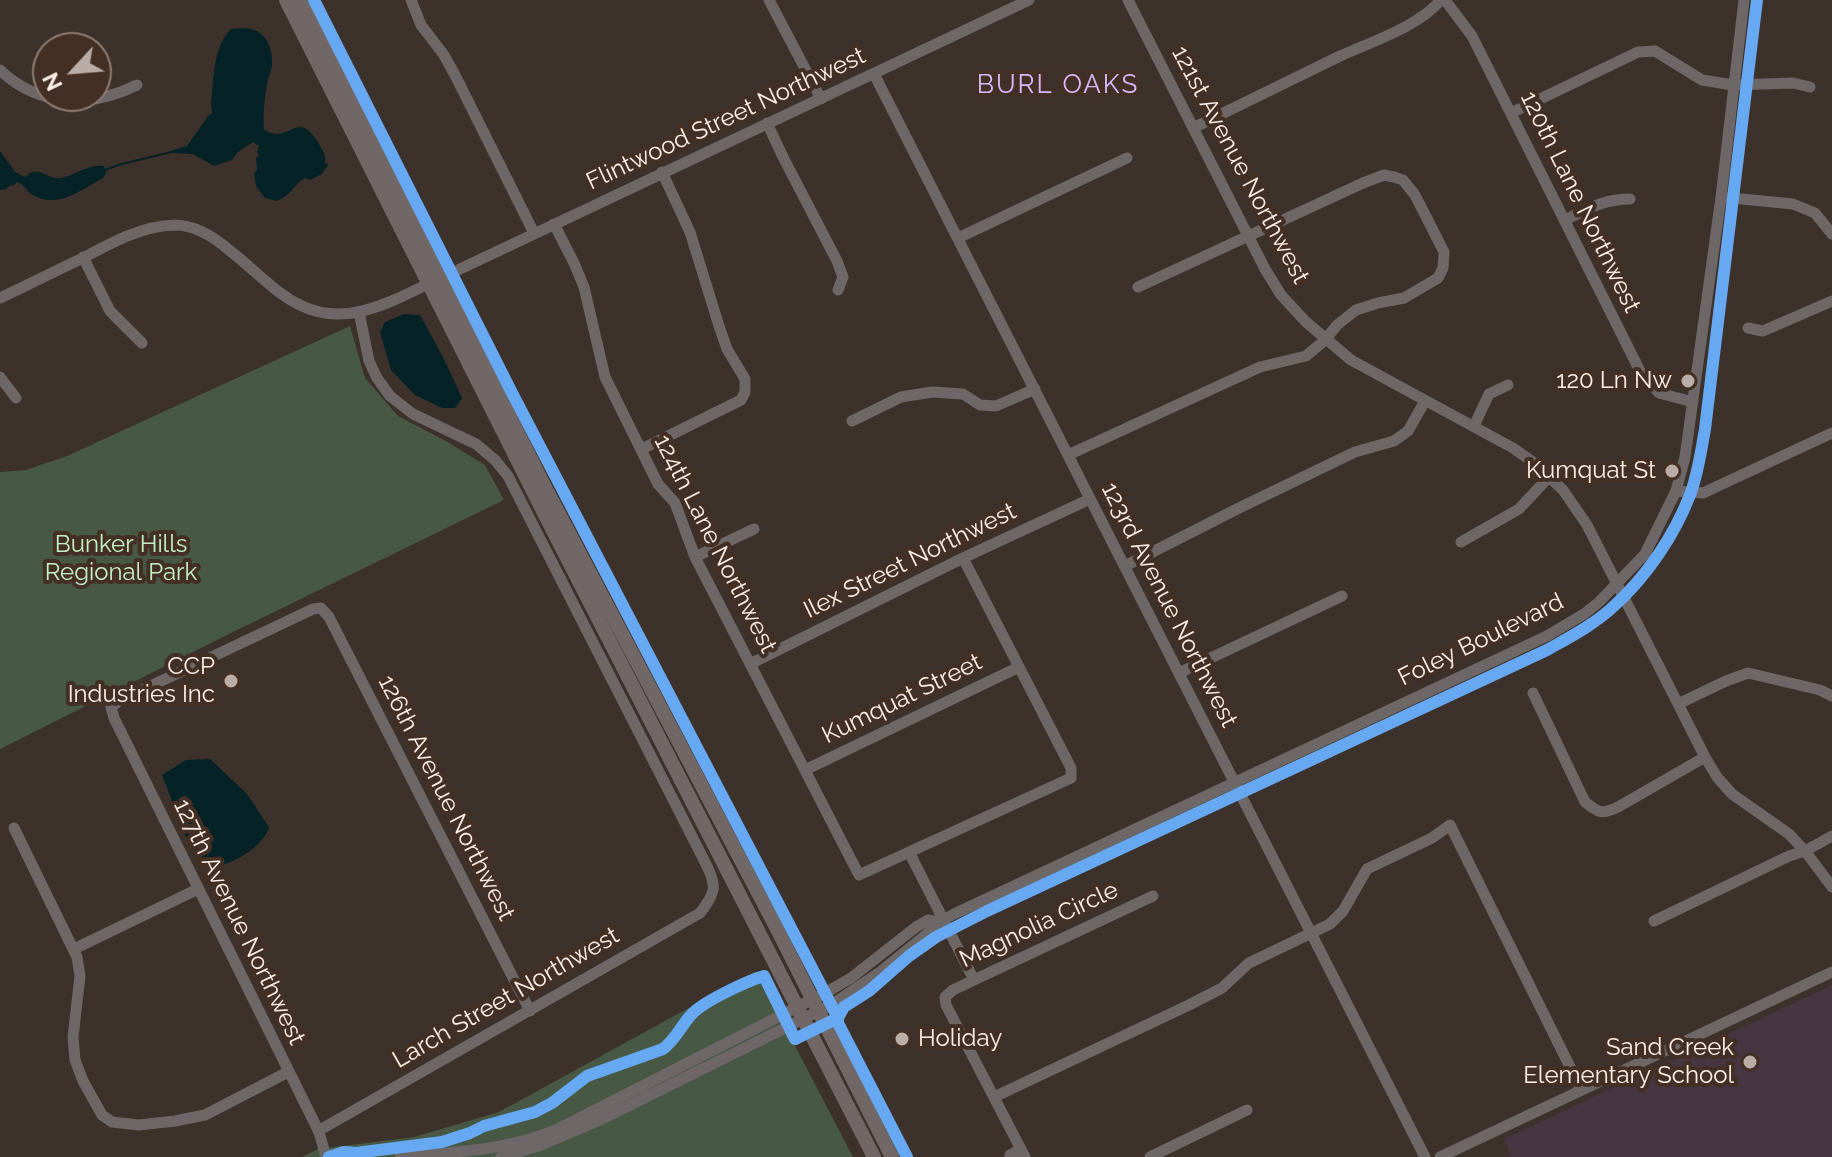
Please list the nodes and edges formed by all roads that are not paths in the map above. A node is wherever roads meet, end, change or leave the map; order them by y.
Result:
1 (286, 0) edge
2 (300, 0) edge
3 (411, 0) edge
4 (769, 0) edge
5 (1029, 0) edge
6 (1128, 0) edge
7 (1443, 0) edge
8 (1744, 0) edge
9 (0, 70) edge
10 (874, 74) junction
11 (137, 85) dead end
12 (1733, 85) junction
13 (1810, 87) dead end
14 (821, 99) junction
15 (1511, 113) junction
16 (767, 123) junction
17 (1193, 128) junction
18 (1127, 158) dead end
19 (662, 172) junction
20 (1721, 197) junction
21 (1630, 199) dead end
22 (1565, 220) junction
23 (554, 224) junction
24 (534, 233) junction
25 (1832, 234) edge
26 (1248, 237) junction
27 (958, 238) junction
28 (83, 257) junction
29 (436, 281) junction
30 (1138, 287) dead end
31 (838, 290) dead end
32 (0, 298) edge
33 (1832, 301) edge
34 (359, 312) junction
35 (1748, 328) dead end
36 (1325, 340) junction
37 (142, 343) dead end
38 (0, 377) edge
39 (1508, 385) dead end
40 (1035, 389) junction
41 (16, 398) dead end
42 (1425, 401) junction
43 (1693, 402) junction
44 (852, 421) dead end
45 (1474, 426) junction
46 (1832, 433) edge
47 (642, 449) junction
48 (1068, 455) junction
49 (1548, 478) junction
50 (1676, 491) junction
51 (1090, 499) junction
52 (754, 529) dead end
53 (1461, 542) dead end
54 (695, 557) junction
55 (963, 558) junction
56 (1125, 566) junction
57 (1617, 583) junction
58 (1342, 596) dead end
59 (750, 664) junction
60 (1019, 667) junction
61 (1179, 673) junction
62 (1533, 693) dead end
63 (1832, 696) edge
64 (1678, 704) junction
65 (111, 707) joint
66 (1705, 757) junction
67 (805, 770) junction
68 (1234, 783) junction
69 (14, 828) dead end
70 (1832, 836) edge
71 (1805, 851) junction
72 (910, 854) junction
73 (1832, 887) edge
74 (198, 889) junction
75 (1153, 896) dead end
76 (941, 921) junction
77 (1654, 921) dead end
78 (1311, 934) junction
79 (74, 949) junction
80 (1832, 972) edge
81 (974, 980) junction
82 (814, 1006) junction
83 (530, 1011) junction
84 (800, 1012) junction
85 (288, 1072) junction
86 (1581, 1089) junction
87 (994, 1097) junction
88 (1247, 1110) dead end
89 (318, 1131) junction
90 (1019, 1154) edge
91 (326, 1157) edge
92 (400, 1157) edge
93 (501, 1157) edge
94 (874, 1157) edge
95 (892, 1157) edge
96 (1150, 1157) edge
97 (1425, 1157) edge
98 (1440, 1157) edge

1 - 29 main road
2 - 29 main road
3 - 24 street
4 - 14 street
5 - 10 street, Flintwood Street Northwest
6 - 17 street, 121st Avenue Northwest
7 - 15 street, 120th Lane Northwest
7 - 17 street
8 - 12 street, Foley Boulevard
9 - 11 street
10 - 14 street, Flintwood Street Northwest
10 - 27 street, 123rd Avenue Northwest
12 - 13 street
12 - 15 street
12 - 20 street, Foley Boulevard
14 - 16 street, Flintwood Street Northwest
15 - 22 street, 120th Lane Northwest
16 - 19 street, Flintwood Street Northwest
16 - 31 street
17 - 26 street, 121st Avenue Northwest
18 - 27 street
19 - 23 street, Flintwood Street Northwest
19 - 47 street
20 - 25 street
20 - 43 street, Foley Boulevard
21 - 22 street
22 - 43 street, 120th Lane Northwest
23 - 24 street, Flintwood Street Northwest
23 - 47 street, 124th Lane Northwest
24 - 29 street, Flintwood Street Northwest
26 - 30 street
26 - 36 street, 121st Avenue Northwest
26 - 36 street
27 - 40 street, 123rd Avenue Northwest
28 - 32 street, Flintwood Street Northwest
28 - 34 street, Flintwood Street Northwest
28 - 37 street
29 - 34 street, Flintwood Street Northwest
29 - 82 main road
29 - 84 main road
33 - 35 street
34 - 83 street, Larch Street Northwest
36 - 42 street, 121st Avenue Northwest
36 - 48 street
38 - 41 street
39 - 45 street
40 - 44 street
40 - 48 street, 123rd Avenue Northwest
42 - 45 street, 121st Avenue Northwest
42 - 56 street
43 - 50 street, Foley Boulevard
45 - 49 street, 121st Avenue Northwest
46 - 50 street
47 - 54 street, 124th Lane Northwest
48 - 51 street, 123rd Avenue Northwest
49 - 53 street
49 - 57 street, 121st Avenue Northwest
50 - 57 street, Foley Boulevard
51 - 55 street, Ilex Street Northwest
51 - 56 street, 123rd Avenue Northwest
52 - 54 street
54 - 59 street, 124th Lane Northwest
55 - 59 street, Ilex Street Northwest
55 - 60 street
56 - 61 street, 123rd Avenue Northwest
57 - 64 street, 121st Avenue Northwest
57 - 68 street, Foley Boulevard
58 - 61 street
59 - 67 street, 124th Lane Northwest
60 - 67 street, Kumquat Street
60 - 72 street
61 - 68 street, 123rd Avenue Northwest
62 - 66 street
63 - 64 street
64 - 66 street, 121st Avenue Northwest
65 - 74 street, 127th Avenue Northwest
65 - 83 street, 126th Avenue Northwest
66 - 71 street, 121st Avenue Northwest
67 - 72 street, 124th Lane Northwest
68 - 76 street, Foley Boulevard
68 - 78 street, 123rd Avenue Northwest
69 - 79 street
70 - 71 street
71 - 73 street, 121st Avenue Northwest
71 - 77 street
72 - 76 street
74 - 79 street
74 - 85 street, 127th Avenue Northwest
75 - 81 street, Magnolia Circle
76 - 81 street
76 - 82 street, Foley Boulevard
78 - 86 street
78 - 87 street
78 - 97 street, 123rd Avenue Northwest
79 - 85 street
80 - 86 street
81 - 87 street, Magnolia Circle
82 - 84 street, Foley Boulevard
82 - 95 main road
83 - 89 street, Larch Street Northwest
84 - 92 street
84 - 93 street
84 - 94 main road
85 - 89 street, 127th Avenue Northwest
86 - 98 street
87 - 90 street
88 - 96 street
89 - 91 street, 127th Avenue Northwest

